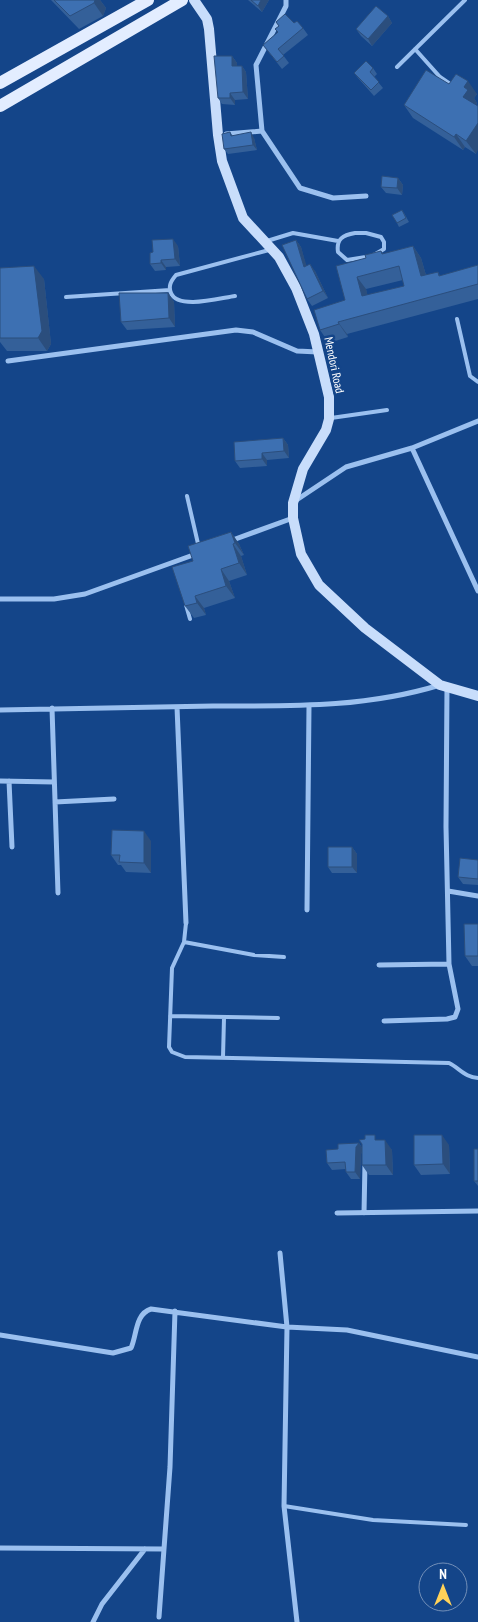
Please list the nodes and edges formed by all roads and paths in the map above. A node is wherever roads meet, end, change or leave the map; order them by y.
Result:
1 (148, 0) edge
2 (182, 0) edge
3 (194, 0) edge
4 (286, 0) edge
5 (464, 0) edge
6 (415, 49) junction
7 (397, 67) dead end
8 (4, 80) edge
9 (456, 88) edge
10 (19, 95) junction
11 (0, 106) edge
12 (262, 131) junction
13 (218, 135) junction
14 (366, 196) dead end
15 (338, 242) junction
16 (268, 245) junction
17 (170, 290) junction
18 (235, 296) dead end
19 (66, 297) dead end
20 (457, 319) dead end
21 (318, 352) junction
22 (8, 361) dead end
23 (478, 382) edge
24 (387, 410) dead end
25 (329, 419) junction
26 (478, 421) edge
27 (412, 448) junction
28 (187, 496) dead end
29 (292, 503) junction
30 (293, 518) junction
31 (219, 546) edge
32 (210, 549) edge
33 (201, 552) junction
34 (171, 563) junction
35 (174, 572) edge
36 (478, 591) edge
37 (0, 599) edge
38 (184, 600) edge
39 (190, 619) dead end
40 (443, 686) junction
41 (478, 696) edge
42 (308, 706) junction
43 (177, 707) junction
44 (52, 708) junction
45 (0, 710) edge
46 (0, 781) edge
47 (9, 781) junction
48 (54, 782) junction
49 (114, 799) dead end
50 (55, 802) junction
51 (12, 847) dead end
52 (448, 890) junction
53 (58, 893) dead end
54 (478, 896) edge
55 (307, 910) dead end
56 (186, 923) joint
57 (184, 942) junction
58 (284, 957) dead end
59 (449, 964) junction
60 (379, 965) dead end
61 (170, 1016) junction
62 (224, 1018) junction
63 (278, 1018) dead end
64 (384, 1021) dead end
65 (223, 1058) junction
66 (478, 1078) edge
67 (366, 1154) edge
68 (478, 1211) edge
69 (364, 1213) junction
70 (337, 1214) dead end
71 (280, 1254) dead end
72 (175, 1311) junction
73 (287, 1328) junction
74 (0, 1335) edge
75 (478, 1357) edge
76 (284, 1506) junction
77 (466, 1525) dead end
78 (0, 1548) edge
79 (144, 1549) junction
80 (164, 1549) junction
81 (159, 1618) dead end
82 (93, 1622) edge
83 (297, 1622) edge

1 - 8 main road
2 - 10 main road
3 - 13 main road, Mendori Road
4 - 12 street
5 - 6 lane
6 - 7 lane
6 - 9 lane
8 - 10 main road
10 - 11 main road
12 - 13 street
12 - 14 street
13 - 16 main road, Mendori Road
15 - 15 lane
15 - 16 lane
16 - 17 lane
16 - 21 main road, Mendori Road
17 - 18 lane
17 - 19 lane
20 - 23 lane
21 - 22 street
21 - 25 main road, Mendori Road
24 - 25 lane
25 - 29 main road, Mendori Road
26 - 27 street
27 - 29 street
27 - 36 street
28 - 33 lane
29 - 30 main road, Mendori Road
30 - 31 street
30 - 40 main road, Mendori Road
32 - 33 street
33 - 34 street
34 - 35 lane
34 - 37 street
38 - 39 lane
40 - 41 main road, Mendori Road
40 - 42 street
40 - 52 street
42 - 43 street
42 - 55 street
43 - 44 street
43 - 56 street
44 - 45 street
44 - 48 street
46 - 47 street
47 - 48 street
47 - 51 street
48 - 50 street
49 - 50 street
50 - 53 street
52 - 54 street
52 - 59 street
56 - 57 lane
57 - 58 lane
57 - 61 lane
59 - 60 street
59 - 64 street
61 - 62 lane
61 - 65 lane
62 - 63 lane
62 - 65 lane
65 - 66 lane
67 - 69 street
68 - 69 street
69 - 70 street
71 - 73 street
72 - 73 street
72 - 74 street
72 - 80 street
73 - 75 street
73 - 76 street
76 - 77 lane
76 - 83 street
78 - 79 street
79 - 80 street
79 - 82 street
80 - 81 street

